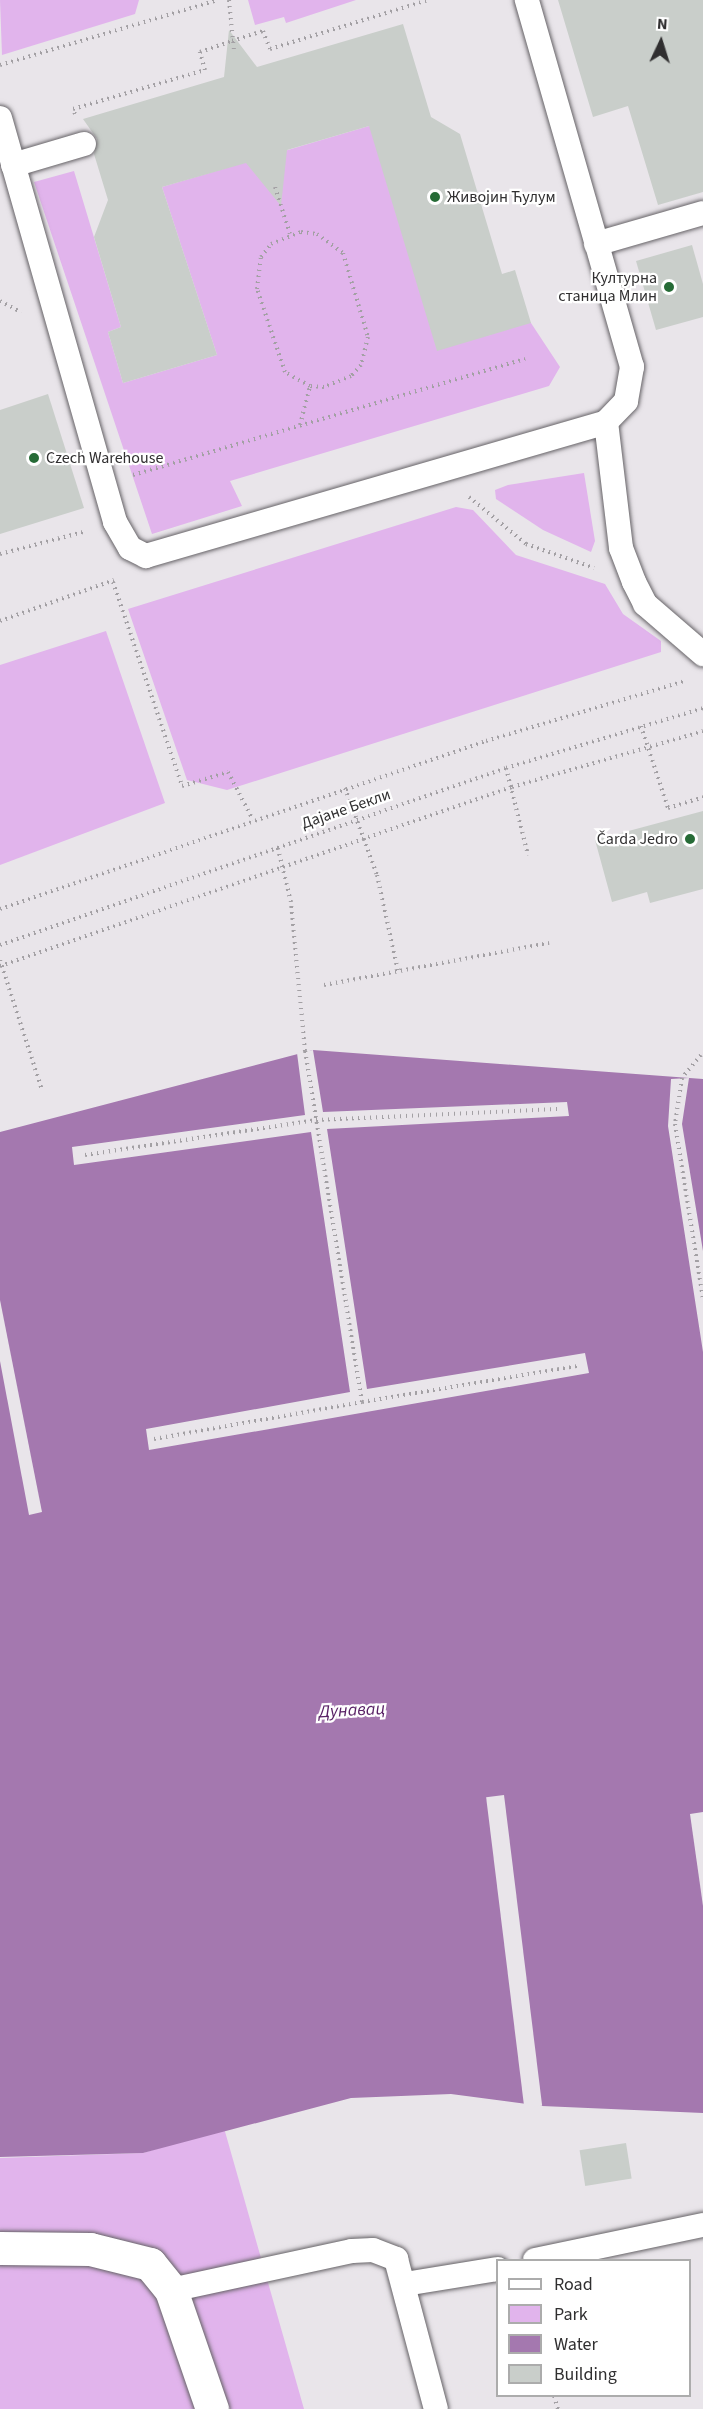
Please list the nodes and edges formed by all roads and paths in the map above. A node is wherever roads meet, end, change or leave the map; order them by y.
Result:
1 (218, 0) edge
2 (229, 0) edge
3 (428, 0) edge
4 (527, 0) edge
5 (207, 2) edge
6 (232, 41) junction
7 (234, 50) dead end
8 (0, 65) edge
9 (0, 118) edge
10 (84, 144) joint
11 (13, 165) junction
12 (275, 187) dead end
13 (703, 213) edge
14 (290, 234) junction
15 (596, 244) junction
16 (525, 359) dead end
17 (310, 386) junction
18 (606, 422) junction
19 (300, 426) junction
20 (436, 469) junction
21 (104, 483) junction
22 (115, 522) junction
23 (130, 548) junction
24 (0, 554) edge
25 (113, 582) junction
26 (634, 582) junction
27 (0, 621) edge
28 (703, 654) edge
29 (693, 679) dead end
30 (703, 708) edge
31 (641, 726) junction
32 (703, 731) edge
33 (648, 746) junction
34 (506, 768) junction
35 (512, 787) junction
36 (345, 788) junction
37 (703, 797) edge
38 (355, 819) junction
39 (253, 820) junction
40 (363, 837) junction
41 (277, 845) junction
42 (528, 855) dead end
43 (284, 866) junction
44 (0, 909) edge
45 (549, 943) dead end
46 (0, 945) edge
47 (0, 964) edge
48 (398, 972) junction
49 (324, 985) dead end
50 (702, 1054) edge
51 (42, 1090) dead end
52 (562, 1109) dead end
53 (316, 1120) junction
54 (84, 1155) dead end
55 (703, 1299) edge
56 (578, 1366) dead end
57 (362, 1402) junction
58 (154, 1439) dead end
59 (703, 2225) edge
60 (0, 2248) edge
61 (540, 2259) edge
62 (496, 2269) edge
63 (405, 2284) junction
64 (171, 2290) junction
65 (212, 2409) edge
66 (436, 2409) edge

1 - 5 path
2 - 6 path
3 - 6 path
4 - 15 lane
5 - 8 path
6 - 7 path
6 - 10 path
9 - 11 lane
10 - 11 lane
11 - 21 lane
12 - 14 path
13 - 15 lane
14 - 17 path
14 - 17 path
15 - 18 lane
16 - 19 path
17 - 19 path
18 - 20 lane
18 - 26 lane
19 - 21 path
20 - 23 lane
20 - 26 path
21 - 22 lane
22 - 23 lane
22 - 24 path
23 - 25 path
25 - 27 path
25 - 39 path
26 - 28 lane
29 - 36 path
30 - 31 path, Дајане Бекли
31 - 33 path
31 - 34 path, Дајане Бекли
32 - 33 path
33 - 35 path
33 - 37 path
34 - 35 path
34 - 38 path, Дајане Бекли
35 - 40 path
35 - 42 path
36 - 38 path
36 - 39 path
38 - 40 path
38 - 41 path, Дајане Бекли
39 - 44 path
40 - 43 path
40 - 48 path
41 - 43 path
41 - 46 path, Дајане Бекли
43 - 47 path
43 - 53 path
45 - 48 path
47 - 51 path
48 - 49 path
50 - 55 path
52 - 53 path
53 - 54 path
53 - 57 path
56 - 57 path
57 - 58 path
59 - 61 lane
60 - 64 street
62 - 63 lane
63 - 64 lane
63 - 66 lane
64 - 65 street

